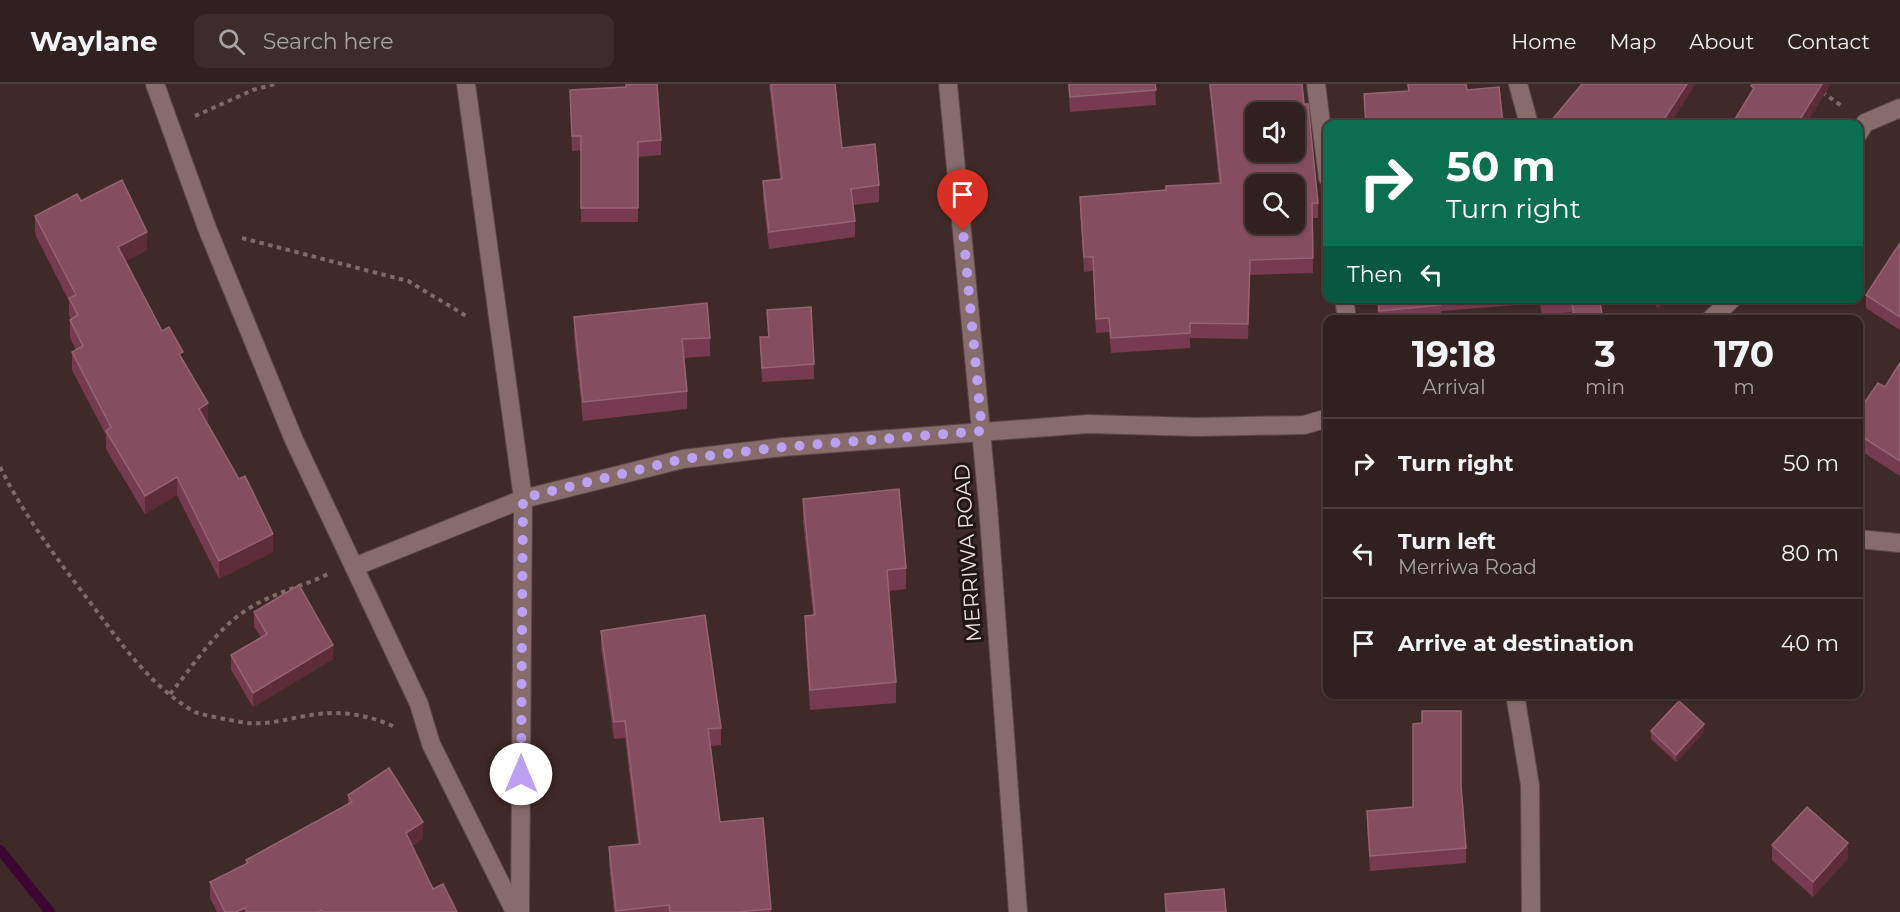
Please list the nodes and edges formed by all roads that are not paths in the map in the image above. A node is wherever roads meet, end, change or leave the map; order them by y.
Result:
1 (155, 84) edge
2 (466, 84) edge
3 (948, 84) edge
4 (1316, 84) edge
5 (1518, 84) edge
6 (1900, 109) edge
7 (1528, 120) edge
8 (1863, 128) edge
9 (1323, 139) edge
10 (1728, 303) edge
11 (1715, 315) edge
12 (1323, 419) edge
13 (982, 431) junction
14 (523, 498) junction
15 (1863, 539) edge
16 (1900, 543) edge
17 (353, 565) junction
18 (1516, 699) edge
19 (515, 912) edge
20 (520, 912) edge
21 (1018, 912) edge
22 (1531, 912) edge

1 - 17 street
2 - 14 street
3 - 13 street, MERRIWA ROAD
4 - 9 street
5 - 7 street
6 - 8 street
10 - 11 street
12 - 13 street
13 - 14 street
13 - 21 street, MERRIWA ROAD
14 - 17 street
14 - 20 street
15 - 16 street
17 - 19 street
18 - 22 street

